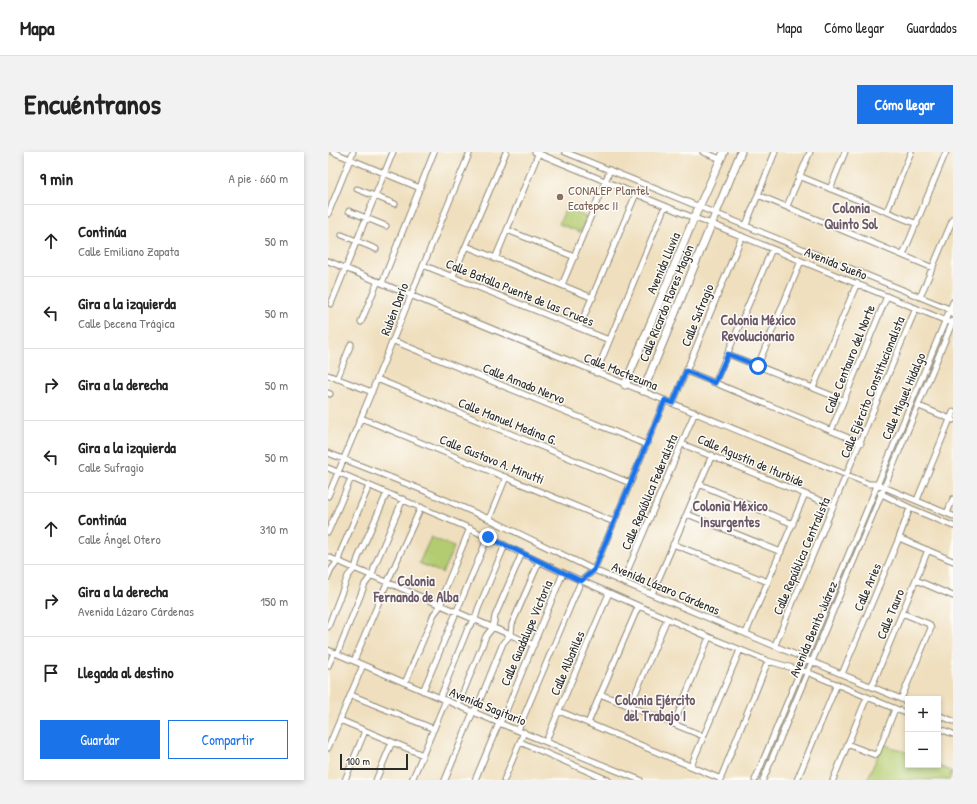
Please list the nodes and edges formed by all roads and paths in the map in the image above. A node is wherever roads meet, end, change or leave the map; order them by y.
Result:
1 (333, 152) edge
2 (353, 152) edge
3 (393, 152) edge
4 (434, 152) edge
5 (470, 152) edge
6 (506, 152) edge
7 (538, 152) edge
8 (565, 152) edge
9 (585, 152) edge
10 (702, 152) edge
11 (741, 152) edge
12 (775, 152) edge
13 (810, 152) edge
14 (845, 152) edge
15 (911, 152) edge
16 (946, 152) edge
17 (722, 156) edge
18 (350, 159) junction
19 (582, 159) junction
20 (610, 170) junction
21 (385, 174) junction
22 (799, 176) junction
23 (605, 181) junction
24 (420, 188) junction
25 (357, 189) dead end
26 (830, 189) junction
27 (636, 194) junction
28 (758, 195) junction
29 (375, 196) junction
30 (395, 204) dead end
31 (665, 206) junction
32 (700, 206) junction
33 (787, 206) junction
34 (349, 211) dead end
35 (886, 211) junction
36 (716, 213) junction
37 (328, 214) edge
38 (366, 218) junction
39 (694, 218) junction
40 (953, 219) edge
41 (712, 224) junction
42 (917, 224) junction
43 (746, 225) junction
44 (386, 226) dead end
45 (507, 230) junction
46 (342, 235) dead end
47 (742, 236) junction
48 (357, 241) junction
49 (466, 246) junction
50 (376, 249) dead end
51 (772, 249) junction
52 (903, 255) junction
53 (574, 257) junction
54 (495, 258) junction
55 (328, 261) edge
56 (801, 261) junction
57 (423, 265) junction
58 (346, 268) junction
59 (933, 268) junction
60 (453, 276) junction
61 (380, 282) junction
62 (857, 283) junction
63 (562, 286) junction
64 (411, 295) junction
65 (887, 296) junction
66 (920, 297) junction
67 (593, 298) junction
68 (953, 302) edge
69 (331, 304) dead end
70 (916, 308) junction
71 (951, 313) edge
72 (946, 320) junction
73 (361, 322) dead end
74 (953, 323) edge
75 (579, 328) junction
76 (609, 340) junction
77 (394, 341) junction
78 (351, 344) dead end
79 (728, 354) junction
80 (758, 366) junction
81 (686, 371) junction
82 (596, 373) junction
83 (328, 375) edge
84 (337, 378) junction
85 (377, 379) junction
86 (715, 383) junction
87 (625, 384) junction
88 (813, 388) junction
89 (643, 391) junction
90 (372, 392) junction
91 (665, 400) junction
92 (843, 400) junction
93 (673, 403) junction
94 (918, 406) junction
95 (695, 412) junction
96 (953, 412) edge
97 (361, 418) junction
98 (952, 419) edge
99 (831, 431) junction
100 (861, 443) junction
101 (682, 444) junction
102 (647, 445) junction
103 (328, 453) edge
104 (712, 455) junction
105 (343, 459) junction
106 (328, 468) edge
107 (338, 473) junction
108 (847, 475) junction
109 (506, 477) junction
110 (351, 478) junction
111 (630, 483) junction
112 (699, 484) junction
113 (370, 486) junction
114 (877, 487) junction
115 (884, 487) junction
116 (387, 493) junction
117 (805, 494) junction
118 (882, 494) junction
119 (328, 496) edge
120 (403, 499) junction
121 (953, 499) edge
122 (917, 500) junction
123 (834, 506) junction
124 (421, 507) junction
125 (910, 508) junction
126 (947, 513) junction
127 (687, 514) junction
128 (953, 516) edge
129 (489, 519) junction
130 (614, 522) junction
131 (793, 524) junction
132 (953, 526) edge
133 (470, 528) junction
134 (328, 532) edge
135 (488, 537) junction
136 (899, 538) junction
137 (674, 544) junction
138 (505, 545) junction
139 (928, 550) junction
140 (781, 552) junction
141 (522, 553) junction
142 (328, 557) edge
143 (338, 561) junction
144 (953, 561) edge
145 (540, 562) junction
146 (356, 568) junction
147 (594, 570) junction
148 (563, 573) junction
149 (372, 575) junction
150 (328, 577) edge
151 (916, 580) junction
152 (581, 581) junction
153 (388, 582) junction
154 (623, 582) junction
155 (768, 582) junction
156 (609, 593) junction
157 (652, 594) junction
158 (953, 596) edge
159 (441, 605) junction
160 (638, 606) junction
161 (458, 612) junction
162 (902, 613) junction
163 (475, 619) junction
164 (667, 619) junction
165 (328, 626) edge
166 (493, 627) junction
167 (746, 633) junction
168 (511, 634) junction
169 (709, 637) junction
170 (534, 645) junction
171 (775, 645) junction
172 (328, 650) edge
173 (740, 650) junction
174 (335, 653) junction
175 (805, 658) junction
176 (354, 661) junction
177 (768, 661) junction
178 (812, 661) junction
179 (363, 665) junction
180 (328, 666) edge
181 (800, 670) junction
182 (807, 672) junction
183 (842, 674) junction
184 (405, 683) junction
185 (837, 684) junction
186 (871, 686) junction
187 (423, 691) junction
188 (600, 694) junction
189 (351, 695) junction
190 (867, 697) junction
191 (440, 698) junction
192 (901, 699) junction
193 (446, 700) junction
194 (905, 701) edge
195 (458, 705) junction
196 (630, 706) junction
197 (896, 709) junction
198 (559, 711) junction
199 (473, 712) junction
200 (905, 713) edge
201 (941, 716) edge
202 (340, 720) junction
203 (953, 721) edge
204 (499, 723) junction
205 (588, 724) junction
206 (674, 724) junction
207 (434, 729) junction
208 (941, 729) edge
209 (518, 730) junction
210 (365, 731) junction
211 (524, 732) junction
212 (953, 734) edge
213 (703, 736) junction
214 (392, 742) junction
215 (520, 742) junction
216 (546, 742) junction
217 (847, 744) junction
218 (328, 748) edge
219 (423, 755) junction
220 (691, 766) junction
221 (720, 779) edge
222 (345, 780) edge
223 (376, 780) edge
224 (412, 780) edge
225 (445, 780) edge
226 (475, 780) edge
227 (504, 780) edge
228 (608, 780) edge
229 (640, 780) edge
230 (755, 780) edge
231 (764, 780) edge
232 (798, 780) edge
233 (833, 780) edge

1 - 18 street
2 - 18 street
3 - 21 street
4 - 24 street
5 - 57 street, Rubén Darío
6 - 49 street
7 - 23 street, Avenida Sueño
7 - 45 street
8 - 19 street, Avenida Sueño
9 - 19 street
10 - 17 street
11 - 36 main road, Calle Ricardo Flores Magón
12 - 28 street
13 - 22 street
14 - 26 street
15 - 35 street
16 - 42 street
17 - 32 main road, Avenida Lluvia
18 - 21 street
18 - 37 street
19 - 20 street, Avenida Sueño
20 - 23 street
20 - 32 street, Avenida Sueño
21 - 24 street
21 - 29 street
22 - 26 street
22 - 33 street
23 - 27 street, Avenida Sueño
23 - 53 street
24 - 61 street
25 - 29 street
26 - 35 street
27 - 31 street, Avenida Sueño
27 - 67 street
28 - 33 street
28 - 43 street
29 - 30 street
29 - 38 street
31 - 39 street, Avenida Sueño
31 - 76 street
32 - 36 street, Avenida Sueño
32 - 39 main road, Avenida Lluvia
33 - 52 street
34 - 38 street
35 - 42 street
36 - 41 main road, Calle Ricardo Flores Magón
36 - 43 street, Avenida Sueño
38 - 44 street
38 - 48 street
39 - 41 street, Avenida Sueño
39 - 87 main road, Avenida Lluvia
40 - 59 street
41 - 47 street, Avenida Sueño
41 - 89 main road, Calle Ricardo Flores Magón
42 - 52 street
43 - 66 street, Avenida Sueño
45 - 53 street
45 - 54 street
46 - 48 street
47 - 51 street, Avenida Sueño
47 - 81 street, Calle Sufragio
48 - 50 street
48 - 58 street
49 - 54 street
49 - 60 street
51 - 56 street, Avenida Sueño
51 - 79 street
52 - 59 street
53 - 63 street
54 - 63 street
55 - 58 street, Calle Moctezuma
56 - 62 street, Avenida Sueño
56 - 80 street
57 - 60 street, Calle Batalla Puente de las Cruces
57 - 64 street, Rubén Darío
58 - 61 street, Calle Moctezuma
58 - 69 street
59 - 66 street
60 - 75 street, Calle Batalla Puente de las Cruces
61 - 64 street, Calle Moctezuma
61 - 73 street
62 - 65 street, Avenida Sueño
62 - 88 street
63 - 67 street
64 - 77 street, Rubén Darío
64 - 82 street, Calle Moctezuma
65 - 70 street, Avenida Sueño
65 - 92 street, Calle Centauro del Norte
66 - 71 street, Avenida Sueño
67 - 75 street
68 - 71 street, Calle Miguel Hidalgo
70 - 72 street, Avenida Sueño
70 - 100 street, Calle Ejército Constitucionalista
71 - 72 street, Calle Miguel Hidalgo
72 - 74 street, Avenida Sueño
72 - 114 street, Calle Miguel Hidalgo
74 - 94 street, Calle Miguel Hidalgo
75 - 76 street, Calle Batalla Puente de las Cruces
76 - 82 street
77 - 85 street, Rubén Darío
77 - 102 street, Calle Amado Nervo
78 - 84 street
79 - 80 street
79 - 86 street
80 - 88 street
81 - 86 street
81 - 93 street, Calle Sufragio
82 - 87 street, Calle Moctezuma
83 - 84 street
84 - 90 street
85 - 90 street, Rubén Darío
85 - 111 street, Calle Manuel Medina G.
86 - 99 street
87 - 89 street, Calle Moctezuma
88 - 92 street
89 - 91 street, Calle Moctezuma
90 - 97 street, Rubén Darío
91 - 93 street, Calle Moctezuma
91 - 102 street
92 - 99 street, Calle Centauro del Norte
93 - 95 street, Calle Moctezuma
94 - 98 street
94 - 115 street, Calle Miguel Hidalgo
95 - 101 street, Calle República Federalista
95 - 108 street, Calle Moctezuma
96 - 98 street
97 - 105 street, Rubén Darío
97 - 109 street, Calle Gustavo A. Minutti
98 - 122 street
99 - 100 street
100 - 108 street, Calle Ejército Constitucionalista
101 - 104 street, Calle Agustín de Iturbide
101 - 154 street, Calle República Federalista
102 - 111 street
103 - 105 street, Avenida Lázaro Cárdenas
104 - 112 street
104 - 117 street, Calle Agustín de Iturbide
105 - 107 street, Rubén Darío
105 - 129 street, Avenida Lázaro Cárdenas
106 - 107 street, Avenida Lázaro Cárdenas
107 - 110 street, Avenida Lázaro Cárdenas
107 - 119 street, Rubén Darío
108 - 114 street, Calle Moctezuma
108 - 123 street, Calle República Centralista
109 - 129 street
109 - 130 street, Calle Gustavo A. Minutti
110 - 113 street, Avenida Lázaro Cárdenas
110 - 134 street
111 - 130 street
112 - 127 street
112 - 131 street
113 - 116 street, Avenida Lázaro Cárdenas
113 - 143 street
114 - 115 street
114 - 118 street
114 - 175 street, Avenida Benito Juárez
115 - 118 street, Avenida Benito Juárez
115 - 122 street
116 - 120 street, Avenida Lázaro Cárdenas
116 - 146 street
117 - 123 street, Calle Agustín de Iturbide
117 - 131 street
118 - 125 street
118 - 178 street, Avenida Benito Juárez
120 - 124 street, Avenida Lázaro Cárdenas
120 - 149 street
121 - 126 street
122 - 126 street
123 - 171 street, Calle República Centralista
124 - 133 street, Avenida Lázaro Cárdenas
124 - 153 street
125 - 132 street
125 - 136 street, Calle Aries
126 - 128 street
127 - 137 street
127 - 140 street
129 - 147 street, Avenida Lázaro Cárdenas
130 - 147 street
131 - 140 street
133 - 135 street, Avenida Lázaro Cárdenas
133 - 159 street
135 - 138 street, Avenida Lázaro Cárdenas
135 - 161 street
136 - 139 street
136 - 183 street, Calle Aries
137 - 155 street
137 - 157 street
138 - 141 street, Avenida Lázaro Cárdenas
138 - 163 street
139 - 144 street
139 - 151 street, Calle Tauro
140 - 155 street
141 - 145 street, Avenida Lázaro Cárdenas
141 - 166 street
142 - 143 street
143 - 146 street
143 - 150 street
145 - 148 street, Avenida Lázaro Cárdenas
145 - 168 street
146 - 149 street
146 - 165 street
147 - 152 street
147 - 154 street, Avenida Lázaro Cárdenas
148 - 152 street, Avenida Lázaro Cárdenas
148 - 170 street, Calle Guadalupe Victoria
149 - 153 street
149 - 174 street
151 - 158 street
151 - 162 street, Calle Tauro
152 - 156 street, Avenida Lázaro Cárdenas
152 - 209 street
153 - 159 street
153 - 176 street
154 - 157 street, Avenida Lázaro Cárdenas
155 - 167 street
156 - 160 street, Avenida Lázaro Cárdenas
156 - 198 street, Calle Albañiles
157 - 167 street, Avenida Lázaro Cárdenas
159 - 161 street
159 - 184 street
160 - 164 street, Avenida Lázaro Cárdenas
160 - 188 street
161 - 163 street
161 - 187 street
162 - 186 street, Calle Tauro
162 - 192 street
163 - 166 street
163 - 191 street
164 - 169 street, Avenida Lázaro Cárdenas
164 - 196 street
166 - 168 street
166 - 195 street
167 - 171 street, Avenida Lázaro Cárdenas
168 - 170 street
168 - 199 street
169 - 173 street, Avenida Lázaro Cárdenas
169 - 206 street
170 - 204 street, Calle Guadalupe Victoria
171 - 175 street, Avenida Lázaro Cárdenas
172 - 174 street, Avenida Sagitario
173 - 177 street, Avenida Lázaro Cárdenas
173 - 213 street
174 - 176 street, Avenida Sagitario
174 - 180 street
175 - 178 street, Avenida Lázaro Cárdenas
175 - 181 street, Avenida Benito Juárez
176 - 179 street, Avenida Sagitario
177 - 181 street, Avenida Lázaro Cárdenas
177 - 221 street
178 - 182 street, Avenida Benito Juárez
178 - 183 street, Avenida Lázaro Cárdenas
179 - 184 street, Avenida Sagitario
179 - 189 street
181 - 182 street, Avenida Lázaro Cárdenas
181 - 230 street, Avenida Benito Juárez
182 - 185 street, Avenida Lázaro Cárdenas
182 - 231 street, Avenida Benito Juárez
183 - 186 street, Avenida Lázaro Cárdenas
184 - 187 street, Avenida Sagitario
185 - 190 street, Avenida Lázaro Cárdenas
185 - 232 street
186 - 192 street, Avenida Lázaro Cárdenas
187 - 191 street, Avenida Sagitario
188 - 196 street
188 - 205 street
189 - 202 street
189 - 207 street
190 - 197 street, Avenida Lázaro Cárdenas
190 - 217 street
191 - 193 street, Avenida Sagitario
192 - 194 street, Avenida Lázaro Cárdenas
193 - 195 street, Avenida Sagitario
193 - 207 street
195 - 199 street, Avenida Sagitario
196 - 206 street
197 - 200 street, Avenida Lázaro Cárdenas
197 - 217 street
198 - 205 street
198 - 216 street, Calle Albañiles
199 - 204 street, Avenida Sagitario
199 - 225 street
201 - 203 street
202 - 210 street
202 - 218 street
204 - 209 street, Avenida Sagitario
204 - 226 street, Calle Guadalupe Victoria
205 - 220 street
206 - 213 street
207 - 219 street
208 - 212 street
209 - 211 street, Avenida Sagitario
210 - 214 street
210 - 222 street
211 - 215 street
211 - 216 street, Avenida Sagitario
213 - 220 street
214 - 219 street
214 - 223 street
215 - 227 street
215 - 228 street, Avenida Sagitario
216 - 229 street, Avenida Sagitario
217 - 233 street
219 - 224 street
220 - 221 street

